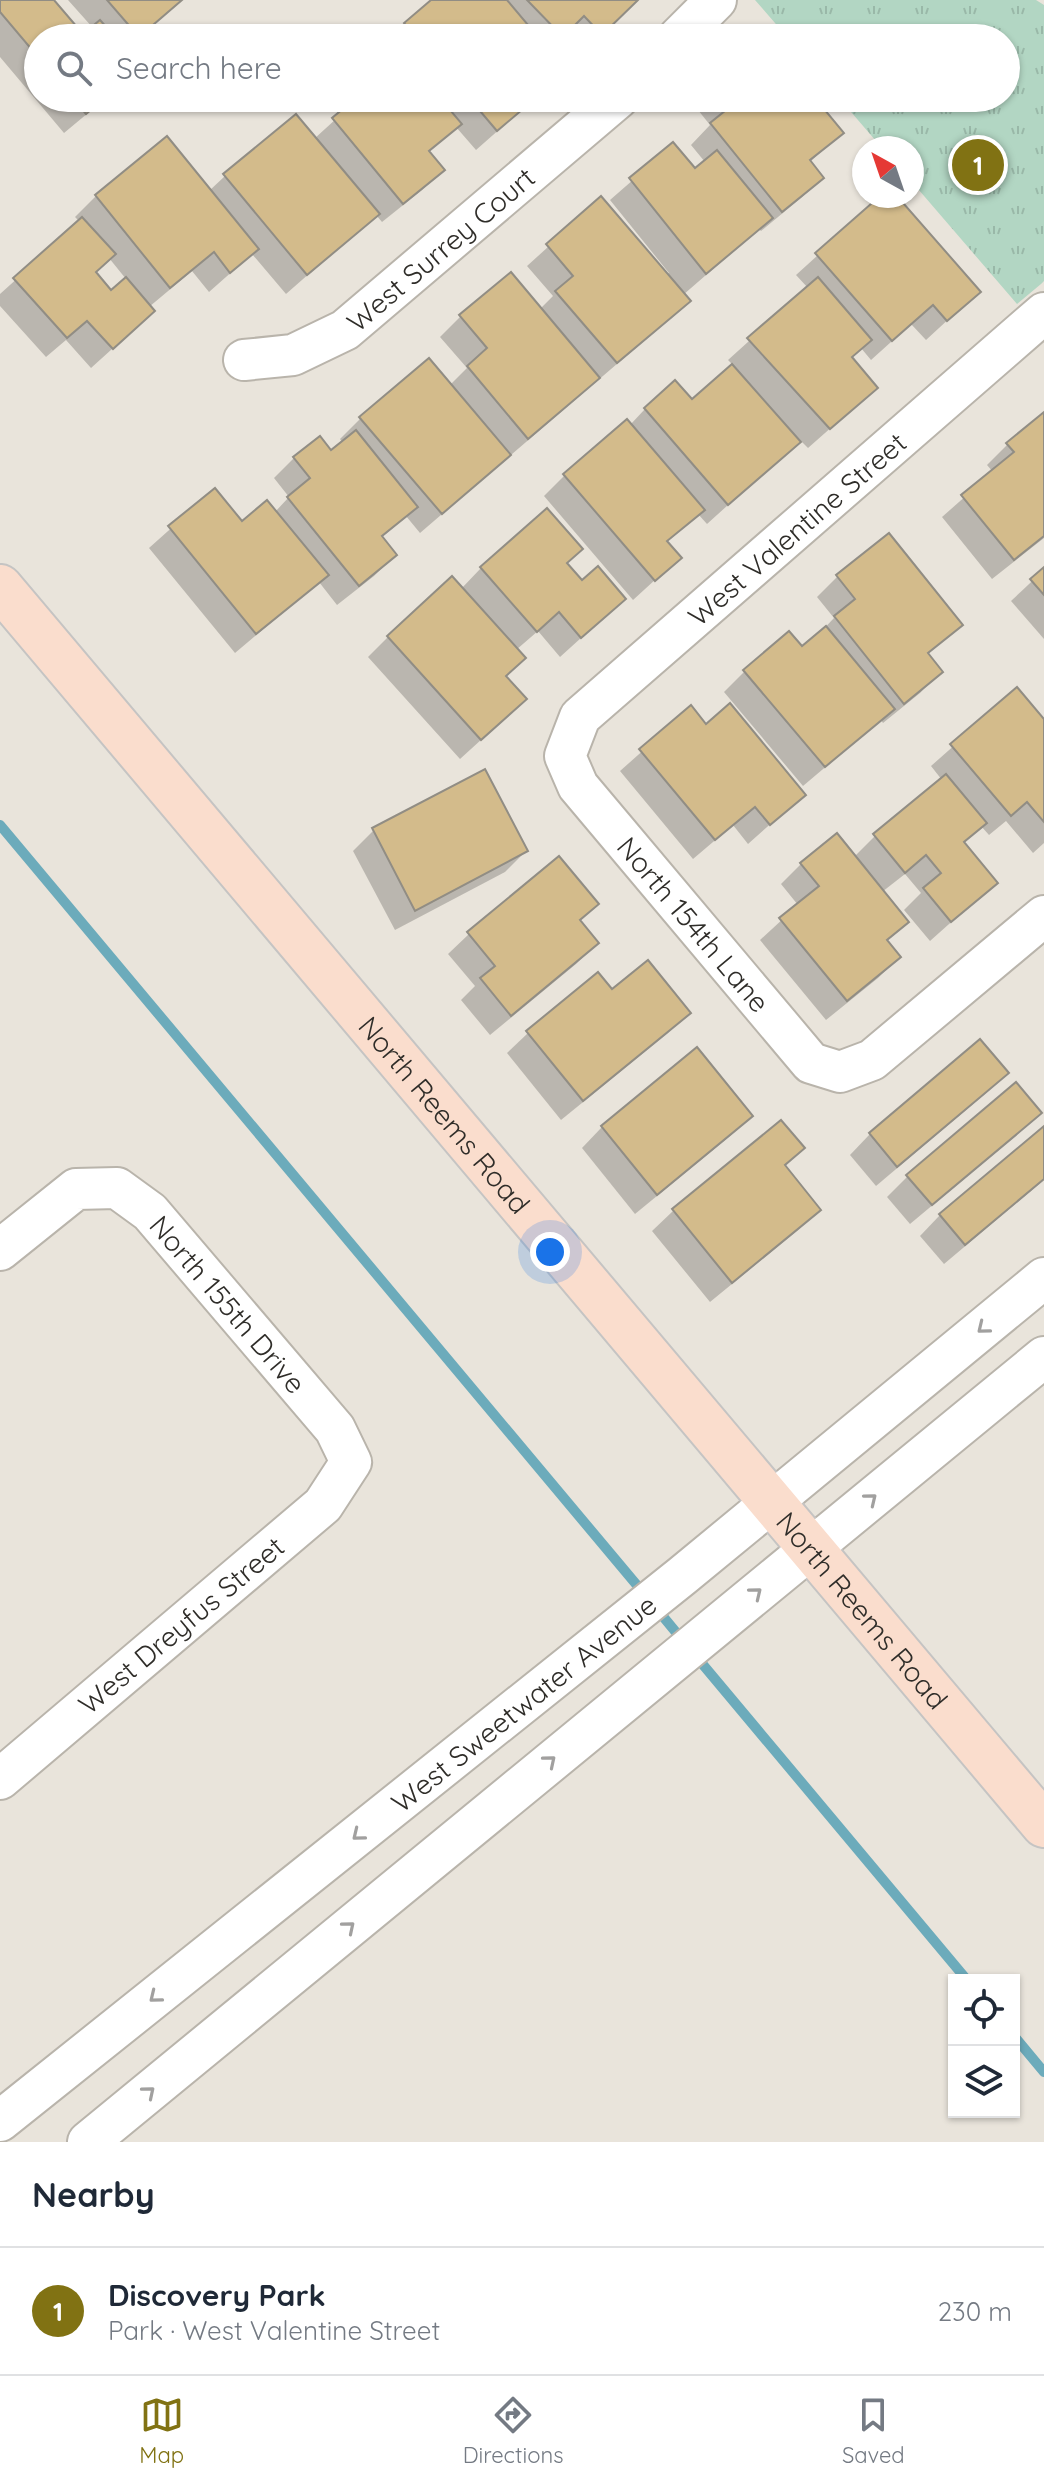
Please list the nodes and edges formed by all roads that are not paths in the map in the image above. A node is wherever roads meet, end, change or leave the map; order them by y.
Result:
1 (716, 0) edge
2 (692, 24) edge
3 (602, 112) edge
4 (1044, 313) edge
5 (244, 360) dead end
6 (0, 587) edge
7 (565, 756) joint
8 (1044, 916) edge
9 (1, 1248) edge
10 (1044, 1278) edge
11 (1044, 1357) edge
12 (351, 1462) joint
13 (771, 1501) junction
14 (810, 1549) junction
15 (0, 1779) edge
16 (1044, 1825) edge
17 (0, 2121) edge
18 (88, 2142) edge

1 - 2 street
3 - 5 street, West Surrey Court
4 - 7 street, West Valentine Street
6 - 13 main road, North Reems Road
7 - 8 street, North 154th Lane
9 - 12 street, North 155th Drive
10 -> 13 street, West Sweetwater Avenue
14 -> 11 street
12 - 15 street, West Dreyfus Street
13 - 14 main road, North Reems Road
13 -> 17 street, West Sweetwater Avenue
14 - 16 main road, North Reems Road
18 -> 14 street

